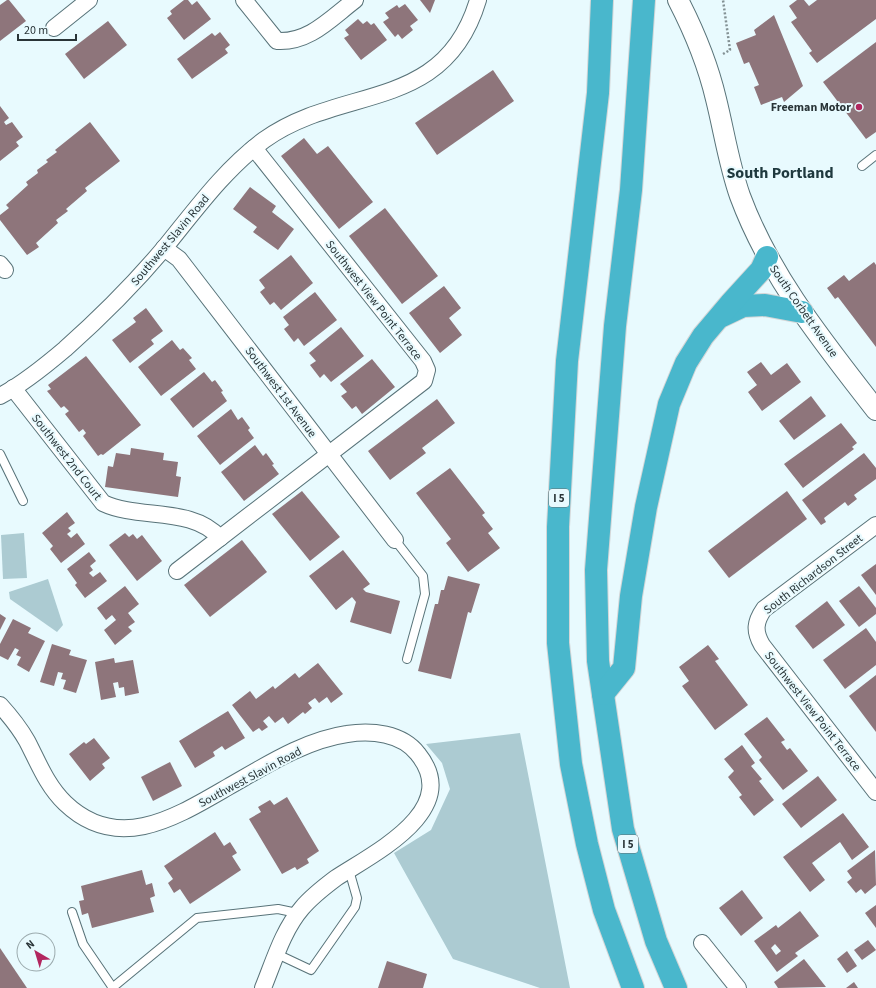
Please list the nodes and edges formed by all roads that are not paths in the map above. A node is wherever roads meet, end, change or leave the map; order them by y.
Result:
1 (89, 0) edge
2 (244, 0) edge
3 (355, 0) edge
4 (478, 0) edge
5 (602, 0) edge
6 (644, 0) edge
7 (678, 0) edge
8 (54, 28) dead end
9 (254, 148) junction
10 (876, 155) edge
11 (862, 166) dead end
12 (164, 248) junction
13 (767, 257) junction
14 (802, 312) junction
15 (721, 316) junction
16 (7, 392) edge
17 (876, 410) edge
18 (0, 454) edge
19 (329, 454) junction
20 (23, 501) dead end
21 (876, 526) edge
22 (220, 538) junction
23 (395, 540) joint
24 (177, 571) dead end
25 (756, 627) joint
26 (407, 659) dead end
27 (603, 694) junction
28 (0, 705) edge
29 (876, 792) edge
30 (349, 870) junction
31 (72, 912) dead end
32 (297, 914) junction
33 (702, 943) dead end
34 (277, 954) junction
35 (112, 988) edge
36 (263, 988) edge
37 (632, 988) edge
38 (676, 988) edge
39 (738, 988) edge

1 - 8 street
2 - 3 street
4 - 9 street, Southwest Slavin Road
5 - 37 highway, I 5
6 - 27 highway, I 5
7 - 13 street, South Corbett Avenue
9 - 12 street, Southwest Slavin Road
9 - 19 street, Southwest View Point Terrace
10 - 11 lane
12 - 16 street, Southwest Slavin Road
12 - 19 street, Southwest 1st Avenue
13 - 14 street, South Corbett Avenue
13 - 15 highway
14 - 15 highway
14 - 17 street, South Corbett Avenue
15 - 27 highway
16 - 22 street, Southwest 2nd Court
18 - 20 lane
19 - 22 street
19 - 23 street, Southwest 1st Avenue
21 - 25 street, South Richardson Street
22 - 24 street
23 - 26 lane
25 - 29 street, Southwest View Point Terrace
27 - 38 highway, I 5
28 - 30 street, Southwest Slavin Road
30 - 32 street, Southwest Slavin Road
30 - 34 lane
31 - 35 lane
32 - 34 street, Southwest Slavin Road
32 - 35 lane
33 - 39 street
34 - 36 street, Southwest Slavin Road

